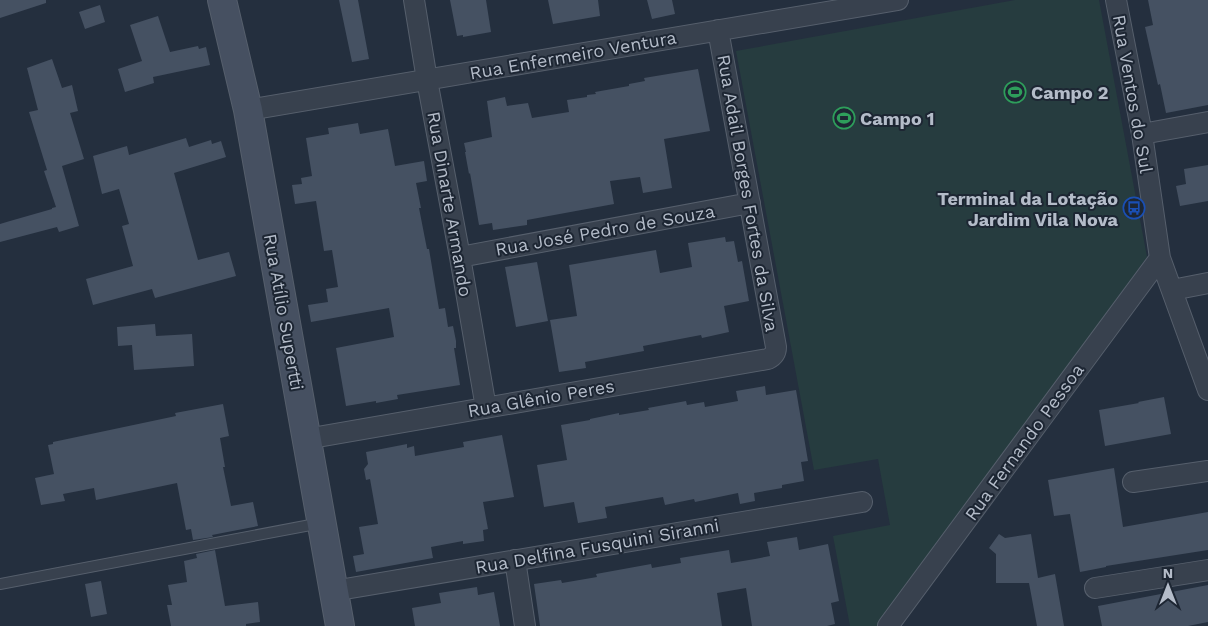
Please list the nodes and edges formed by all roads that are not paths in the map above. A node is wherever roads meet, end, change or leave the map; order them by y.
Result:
1 (222, 0) edge
2 (414, 0) edge
3 (898, 0) edge
4 (1116, 0) edge
5 (718, 30) junction
6 (426, 80) junction
7 (248, 110) junction
8 (1208, 122) edge
9 (1142, 134) junction
10 (750, 203) junction
11 (460, 257) junction
12 (1160, 258) junction
13 (1208, 284) edge
14 (1172, 290) junction
15 (774, 355) joint
16 (1208, 390) edge
17 (486, 408) junction
18 (306, 439) junction
19 (1208, 471) edge
20 (1133, 482) dead end
21 (862, 502) dead end
22 (321, 523) junction
23 (515, 560) junction
24 (1208, 570) edge
25 (0, 584) edge
26 (1095, 588) dead end
27 (333, 591) junction
28 (340, 626) edge
29 (525, 626) edge
30 (888, 626) edge

1 - 7 street, Rua Atílio Supertti
2 - 6 street, Rua Dinarte Armando
3 - 5 street, Rua Enfermeiro Ventura
4 - 9 street, Rua Ventos do Sul
5 - 6 street, Rua Enfermeiro Ventura
5 - 10 street, Rua Adail Borges Fortes da Silva
6 - 7 street, Rua Enfermeiro Ventura
6 - 11 street, Rua Dinarte Armando
7 - 18 street, Rua Atílio Supertti
8 - 9 street
9 - 12 street, Rua Ventos do Sul
10 - 11 street, Rua José Pedro de Souza
10 - 15 street, Rua Adail Borges Fortes da Silva
11 - 17 street, Rua Dinarte Armando
12 - 14 street, Rua Ventos do Sul
12 - 30 street, Rua Fernando Pessoa
13 - 14 street
14 - 16 street, Rua Ventos do Sul
15 - 17 street, Rua Glênio Peres
17 - 18 street, Rua Glênio Peres
18 - 22 street, Rua Atílio Supertti
19 - 20 street
21 - 23 street, Rua Delfina Fusquini Siranni
22 - 25 lane
22 - 27 street, Rua Atílio Supertti
23 - 27 street, Rua Delfina Fusquini Siranni
23 - 29 street
24 - 26 street
27 - 28 street, Rua Atílio Supertti

